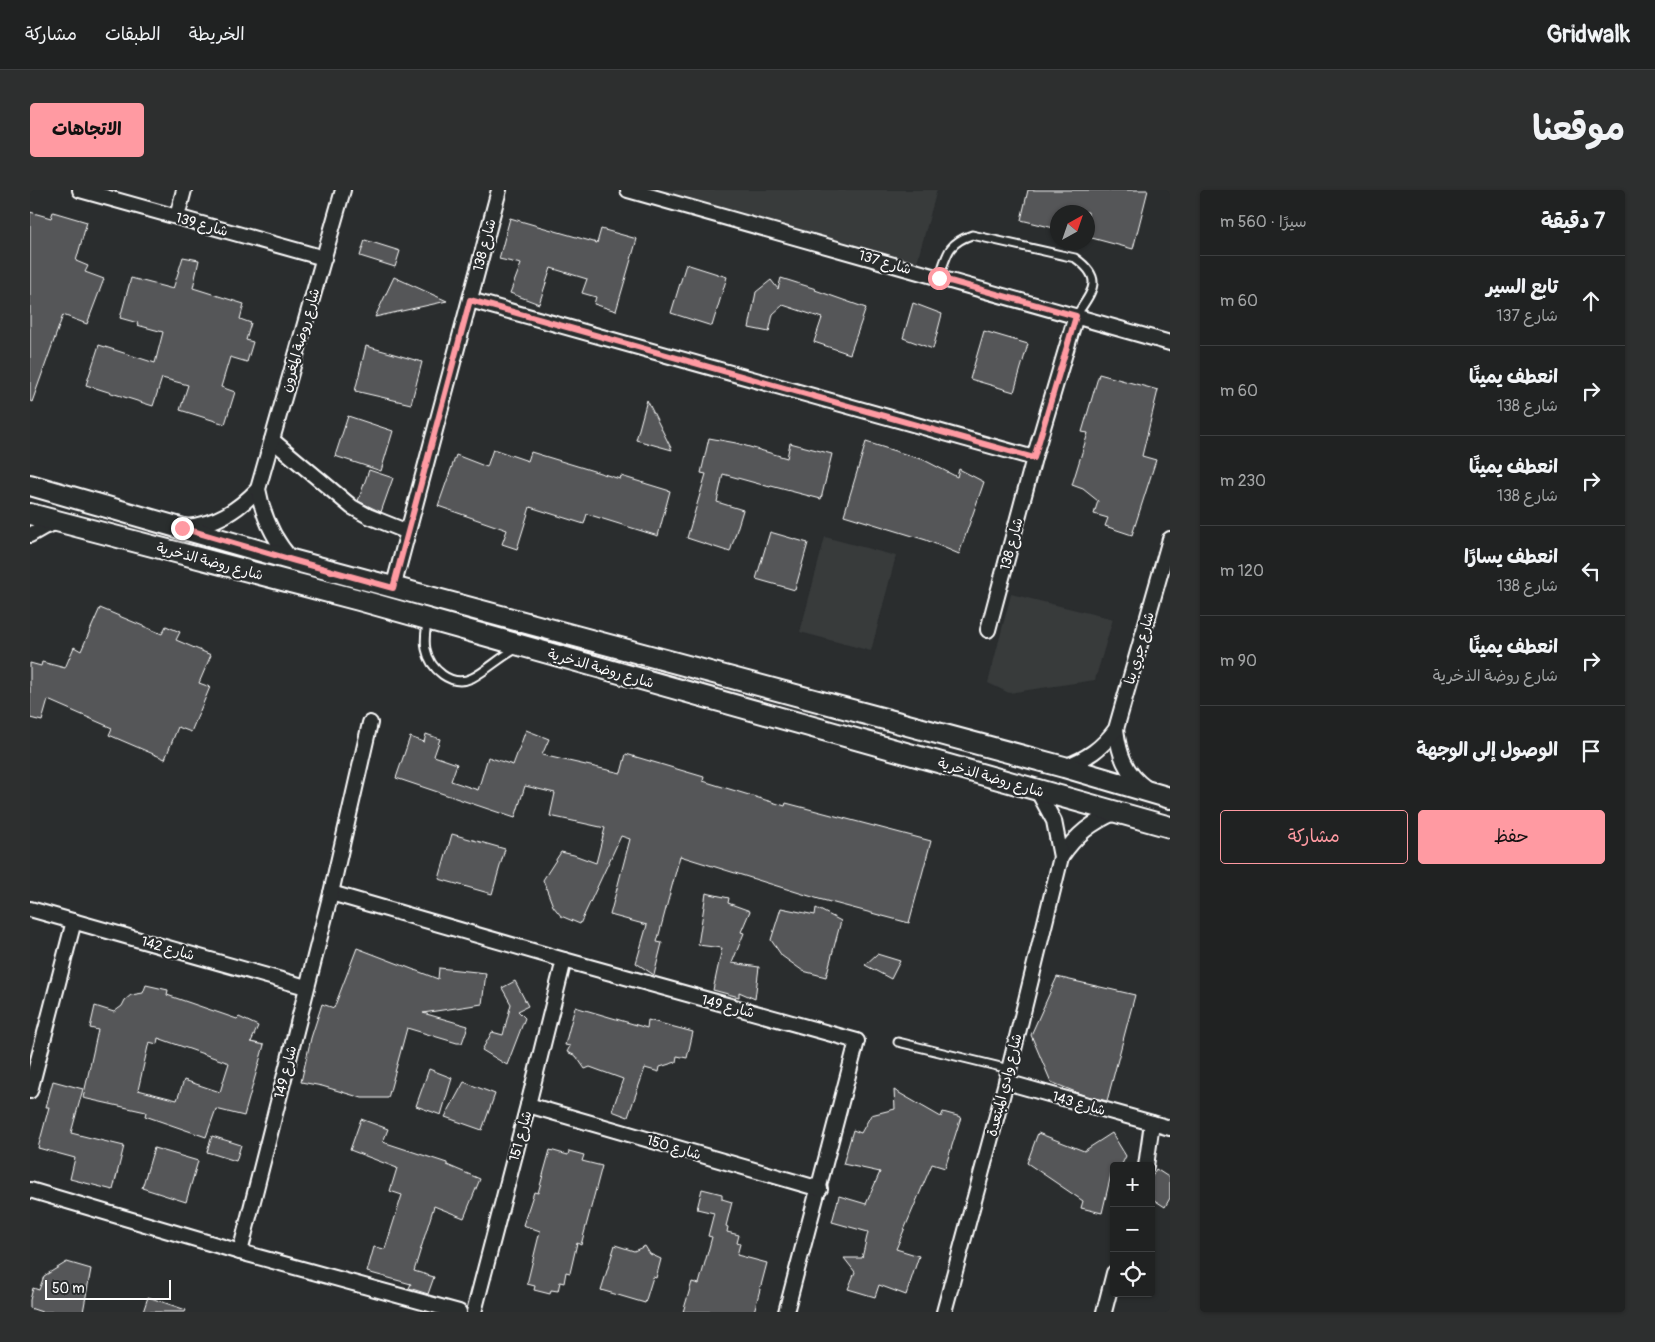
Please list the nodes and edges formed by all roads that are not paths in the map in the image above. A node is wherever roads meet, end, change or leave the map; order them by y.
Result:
1 (80, 190) edge
2 (184, 190) edge
3 (343, 190) edge
4 (499, 190) edge
5 (628, 190) edge
6 (177, 217) junction
7 (324, 258) junction
8 (939, 278) junction
9 (470, 300) junction
10 (1076, 316) junction
11 (1170, 343) edge
12 (272, 440) junction
13 (1034, 458) junction
14 (30, 485) edge
15 (258, 489) junction
16 (30, 514) edge
17 (58, 522) junction
18 (182, 528) junction
19 (408, 532) junction
20 (30, 535) edge
21 (1170, 539) edge
22 (292, 560) junction
23 (393, 588) junction
24 (427, 619) junction
25 (988, 630) dead end
26 (523, 646) junction
27 (370, 723) dead end
28 (1116, 729) junction
29 (1064, 767) junction
30 (1037, 790) junction
31 (1162, 795) edge
32 (1116, 812) junction
33 (1170, 827) edge
34 (1061, 857) junction
35 (331, 893) junction
36 (30, 909) edge
37 (74, 921) junction
38 (564, 960) junction
39 (306, 987) junction
40 (898, 1042) dead end
41 (1008, 1076) junction
42 (30, 1091) edge
43 (528, 1105) junction
44 (1152, 1123) junction
45 (1170, 1128) edge
46 (1147, 1162) edge
47 (820, 1189) junction
48 (30, 1190) edge
49 (240, 1252) junction
50 (1110, 1289) edge
51 (459, 1312) edge
52 (474, 1312) edge
53 (786, 1312) edge
54 (944, 1312) edge
55 (1104, 1312) edge

1 - 6 street, شارع 139
2 - 6 street
3 - 7 street, شارع روضة المغرون
4 - 9 street, شارع 138
5 - 8 street, شارع 137
6 - 7 street, شارع 139
7 - 12 street, شارع روضة المغرون
8 - 10 street, شارع 137
8 - 10 lane
9 - 13 street
9 - 19 street, شارع 138
10 - 11 street, شارع 137
10 - 13 street, شارع 138
12 - 15 street, شارع روضة المغرون
12 - 19 street
13 - 25 street, شارع 138
14 - 18 street, شارع روضة الذخرية
15 - 18 street, شارع روضة المغرون
15 - 22 street
16 - 17 street, شارع روضة الذخرية
17 - 20 street
17 - 24 street, شارع روضة الذخرية
18 - 22 street, شارع روضة الذخرية
19 - 23 street, شارع 138
21 - 28 street, شارع جري بنا
22 - 23 street, شارع روضة الذخرية
23 - 29 street, شارع روضة الذخرية
24 - 26 street, شارع روضة الذخرية
24 - 26 lane
26 - 30 street, شارع روضة الذخرية
27 - 35 street, شارع 149
28 - 29 street, شارع جري بنا
28 - 31 street, شارع جري بنا
29 - 31 street, شارع روضة الذخرية
30 - 32 street, شارع روضة الذخرية
30 - 34 street, شارع وادي المبتعدة
32 - 33 street, شارع روضة الذخرية
32 - 34 street, شارع وادي المبتعدة
34 - 41 street, شارع وادي المبتعدة
35 - 38 street, شارع 149
35 - 39 street, شارع 149
36 - 37 street, شارع 142
37 - 39 street, شارع 142
37 - 42 street
38 - 43 street, شارع 151
38 - 47 street, شارع 149
39 - 49 street, شارع 149
40 - 41 lane
41 - 44 street, شارع 143
41 - 54 street, شارع وادي المبتعدة
43 - 47 street, شارع 150
43 - 52 street, شارع 151
44 - 45 street, شارع 143
44 - 46 street
47 - 53 street, شارع 149
48 - 49 street
49 - 51 street
50 - 55 street

